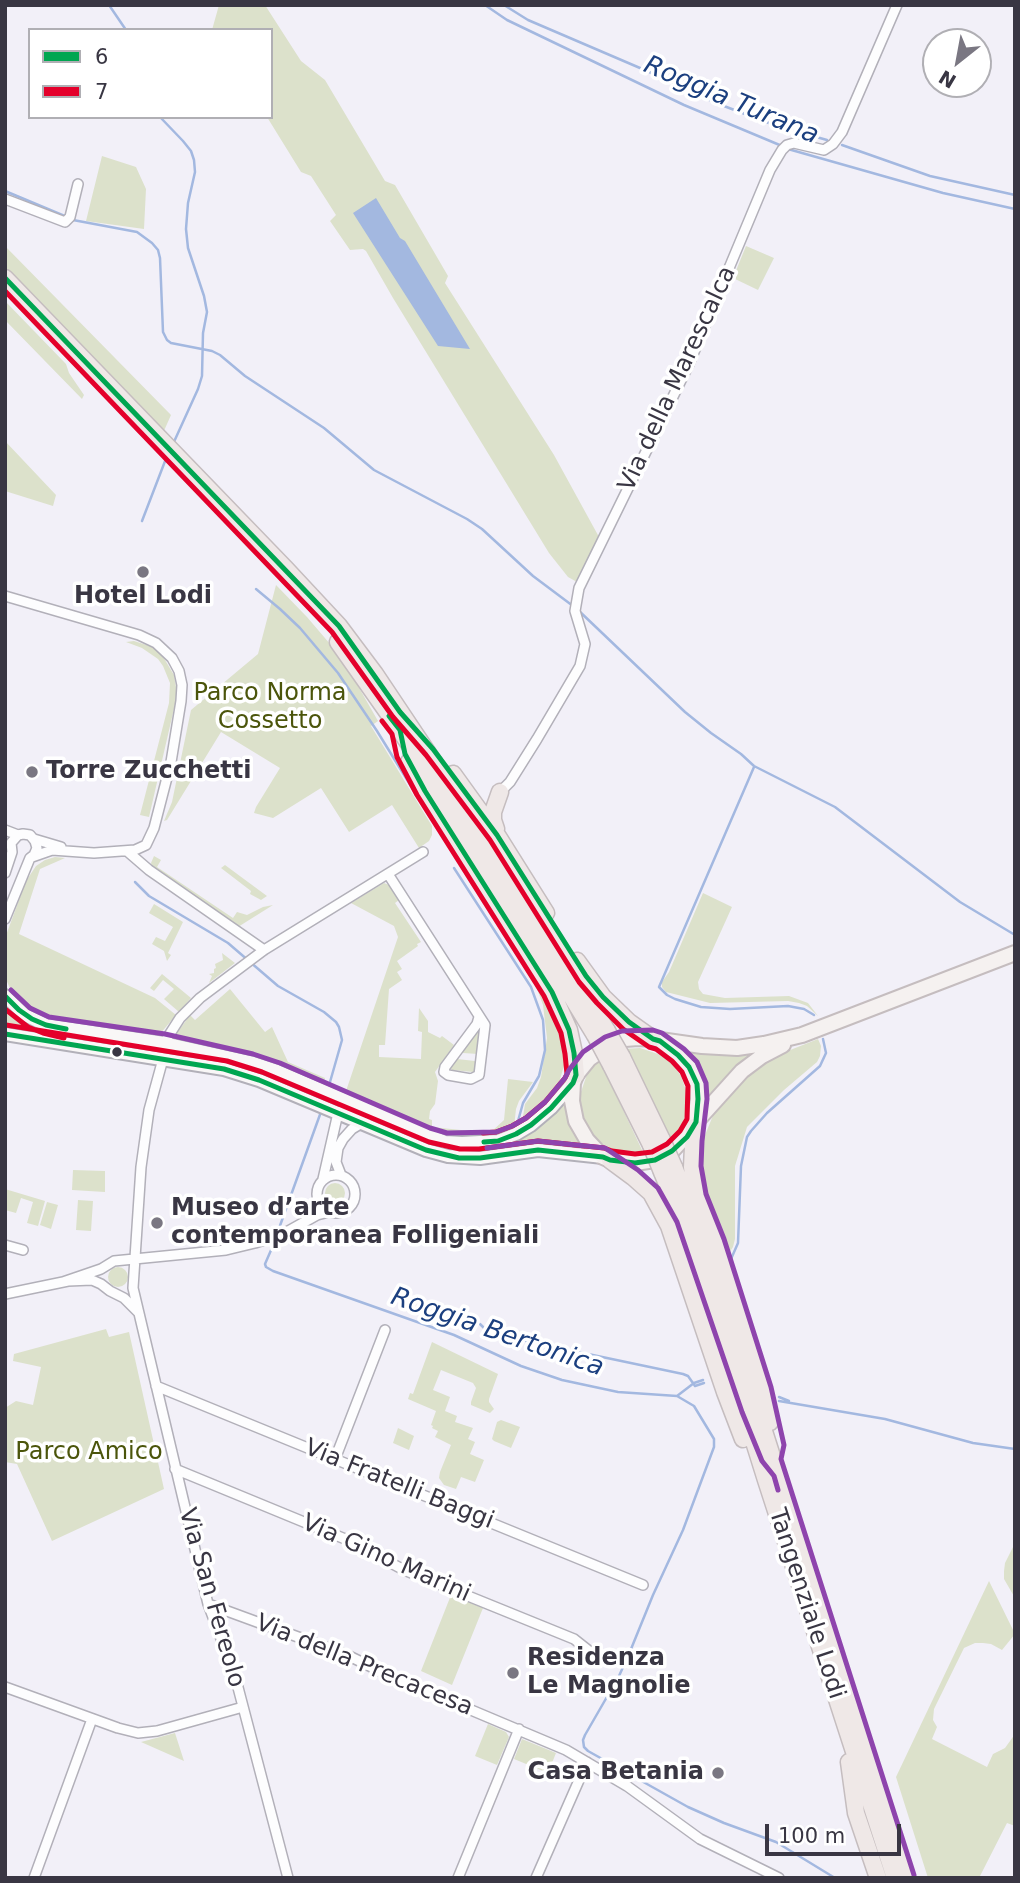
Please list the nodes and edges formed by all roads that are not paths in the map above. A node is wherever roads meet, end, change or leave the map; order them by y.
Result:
1 (897, 5) edge
2 (79, 184) dead end
3 (5, 199) edge
4 (5, 278) edge
5 (5, 293) edge
6 (160, 446) junction
7 (177, 464) junction
8 (5, 596) edge
9 (400, 712) junction
10 (400, 730) junction
11 (500, 792) junction
12 (468, 794) junction
13 (5, 830) edge
14 (18, 835) junction
15 (497, 835) junction
16 (34, 839) junction
17 (10, 845) edge
18 (76, 851) junction
19 (127, 851) junction
20 (423, 852) dead end
21 (31, 858) junction
22 (5, 873) edge
23 (388, 874) junction
24 (5, 919) edge
25 (264, 950) junction
26 (1015, 953) edge
27 (5, 996) edge
28 (480, 1017) junction
29 (601, 1033) junction
30 (5, 1034) edge
31 (802, 1035) junction
32 (656, 1040) junction
33 (164, 1043) junction
34 (163, 1059) junction
35 (575, 1079) junction
36 (328, 1109) junction
37 (362, 1123) junction
38 (695, 1124) junction
39 (427, 1136) junction
40 (607, 1158) junction
41 (668, 1169) junction
42 (341, 1175) junction
43 (323, 1180) junction
44 (317, 1198) junction
45 (329, 1212) junction
46 (299, 1225) junction
47 (5, 1245) edge
48 (23, 1250) dead end
49 (158, 1257) junction
50 (136, 1259) junction
51 (120, 1261) junction
52 (105, 1267) junction
53 (135, 1273) junction
54 (63, 1282) junction
55 (133, 1285) junction
56 (105, 1288) junction
57 (5, 1294) edge
58 (115, 1294) junction
59 (141, 1318) junction
60 (386, 1330) dead end
61 (156, 1386) junction
62 (335, 1459) junction
63 (772, 1459) junction
64 (175, 1469) junction
65 (766, 1480) junction
66 (643, 1585) dead end
67 (208, 1604) junction
68 (593, 1654) dead end
69 (5, 1687) edge
70 (243, 1707) junction
71 (92, 1719) junction
72 (844, 1722) junction
73 (519, 1729) junction
74 (587, 1762) junction
75 (34, 1878) edge
76 (288, 1878) edge
77 (458, 1878) edge
78 (536, 1878) edge
79 (779, 1878) edge
80 (878, 1878) edge
81 (895, 1878) edge
82 (906, 1878) edge

1 - 11 street, Via della Marescalca
2 - 3 street
4 - 6 highway
5 - 6 highway
6 - 7 highway
7 - 9 highway
7 - 10 highway
8 - 19 street
9 - 12 highway
9 - 29 highway
10 - 29 highway
10 - 35 highway
11 - 12 highway
11 - 15 highway
12 - 15 highway
13 - 14 street
14 - 16 street
14 - 17 street
15 - 32 highway
16 - 18 street
16 - 21 street
17 - 21 street
17 - 22 street
18 - 19 street
18 - 21 street
19 - 25 street
20 - 23 street
21 - 24 street
23 - 25 street
23 - 28 street
25 - 33 street
26 - 31 main road
27 - 33 street
28 - 28 street
29 - 41 highway, bridge
30 - 34 street
31 - 32 main road
31 - 38 main road
32 - 35 main road
32 - 38 main road
33 - 39 street
34 - 36 street
34 - 50 street
35 - 39 street
35 - 40 main road
36 - 37 street
36 - 39 street
36 - 43 street
37 - 40 street
37 - 42 street
38 - 40 main road
38 - 63 highway
40 - 65 highway
41 - 63 highway
41 - 65 highway, Tangenziale Lodi
42 - 43 street
42 - 45 street
43 - 44 street
44 - 45 street
44 - 46 street
45 - 46 street
46 - 49 street
47 - 48 street
49 - 50 street
49 - 53 street
50 - 51 street
50 - 53 street, Via San Fereolo
51 - 52 street
51 - 53 street
52 - 54 street
52 - 56 street
53 - 55 street, Via San Fereolo
54 - 56 street
54 - 57 street
55 - 58 street
55 - 59 street, Via San Fereolo
56 - 58 street
58 - 59 street
59 - 61 street, Via San Fereolo
60 - 62 street
61 - 62 street, Via Fratelli Baggi
61 - 64 street, Via San Fereolo
62 - 66 street, Via Fratelli Baggi
63 - 82 highway
64 - 67 street, Via San Fereolo
64 - 68 street, Via Gino Marini
65 - 72 highway, Tangenziale Lodi
67 - 70 street, Via San Fereolo
67 - 73 street, Via della Precacesa
69 - 71 street
70 - 71 street
70 - 76 street, Via San Fereolo
71 - 75 street
72 - 80 highway
72 - 81 highway, Tangenziale Lodi
73 - 74 street, Via della Precacesa
73 - 77 street
74 - 78 street
74 - 79 street, Via della Precacesa

